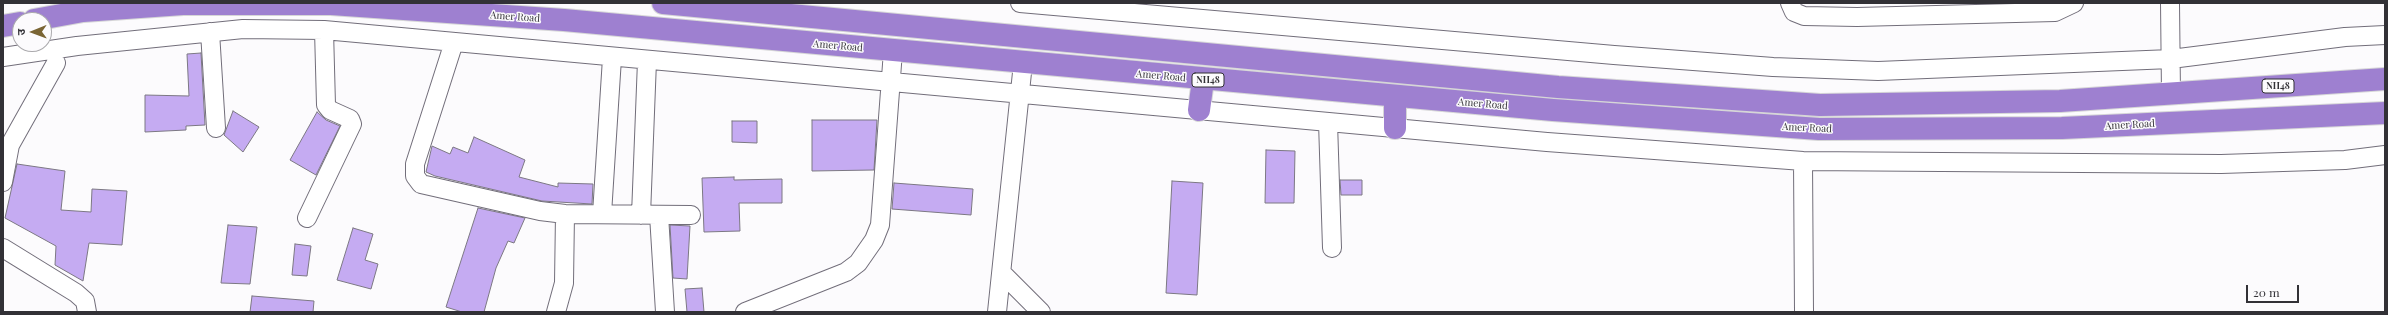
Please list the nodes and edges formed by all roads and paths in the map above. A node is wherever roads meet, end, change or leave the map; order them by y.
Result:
1 (663, 3) edge
2 (1020, 3) edge
3 (1790, 3) edge
4 (2074, 3) edge
5 (2170, 3) edge
6 (1040, 4) edge
7 (1917, 9) edge
8 (52, 17) edge
9 (324, 30) junction
10 (210, 32) junction
11 (2385, 35) edge
12 (454, 42) junction
13 (893, 51) junction
14 (3, 57) edge
15 (612, 58) junction
16 (2171, 59) junction
17 (647, 61) junction
18 (56, 63) dead end
19 (1022, 63) junction
20 (2385, 79) edge
21 (1203, 80) junction
22 (890, 82) junction
23 (1019, 94) junction
24 (2171, 94) junction
25 (1395, 96) junction
26 (1199, 110) junction
27 (2385, 113) edge
28 (1328, 122) junction
29 (216, 128) dead end
30 (1395, 128) junction
31 (2385, 155) edge
32 (1803, 161) junction
33 (3, 182) edge
34 (565, 214) junction
35 (602, 214) junction
36 (642, 215) junction
37 (659, 215) junction
38 (691, 215) dead end
39 (307, 218) dead end
40 (3, 248) edge
41 (1332, 248) dead end
42 (1003, 274) junction
43 (87, 312) edge
44 (556, 312) edge
45 (665, 312) edge
46 (745, 312) edge
47 (997, 312) edge
48 (1041, 312) edge
49 (1804, 312) edge

1 - 24 highway, NH48
2 - 6 street
3 - 7 street
4 - 7 street
5 - 16 street
6 - 16 street
8 - 13 highway, Amer Road / NH48
9 - 10 street
9 - 12 street
9 - 39 street
10 - 14 street
10 - 29 street
11 - 16 street
12 - 15 street
12 - 34 street
13 - 19 highway, Amer Road / NH48
13 - 22 street
15 - 17 street
15 - 35 street
16 - 24 street
17 - 22 street
17 - 36 street
18 - 33 street
19 - 21 highway, Amer Road / NH48
19 - 23 street
20 - 24 highway, NH48
21 - 25 highway, Amer Road / NH48
21 - 26 highway
22 - 23 street
22 - 46 street
23 - 26 street
23 - 42 street
25 - 27 highway, Amer Road / NH48
25 - 30 highway
26 - 28 street
28 - 30 street
28 - 41 street
30 - 32 street
31 - 32 street
32 - 49 street
34 - 35 street
34 - 44 street
35 - 36 street
36 - 37 street
37 - 38 street
37 - 45 street
40 - 43 street
42 - 47 street
42 - 48 street

